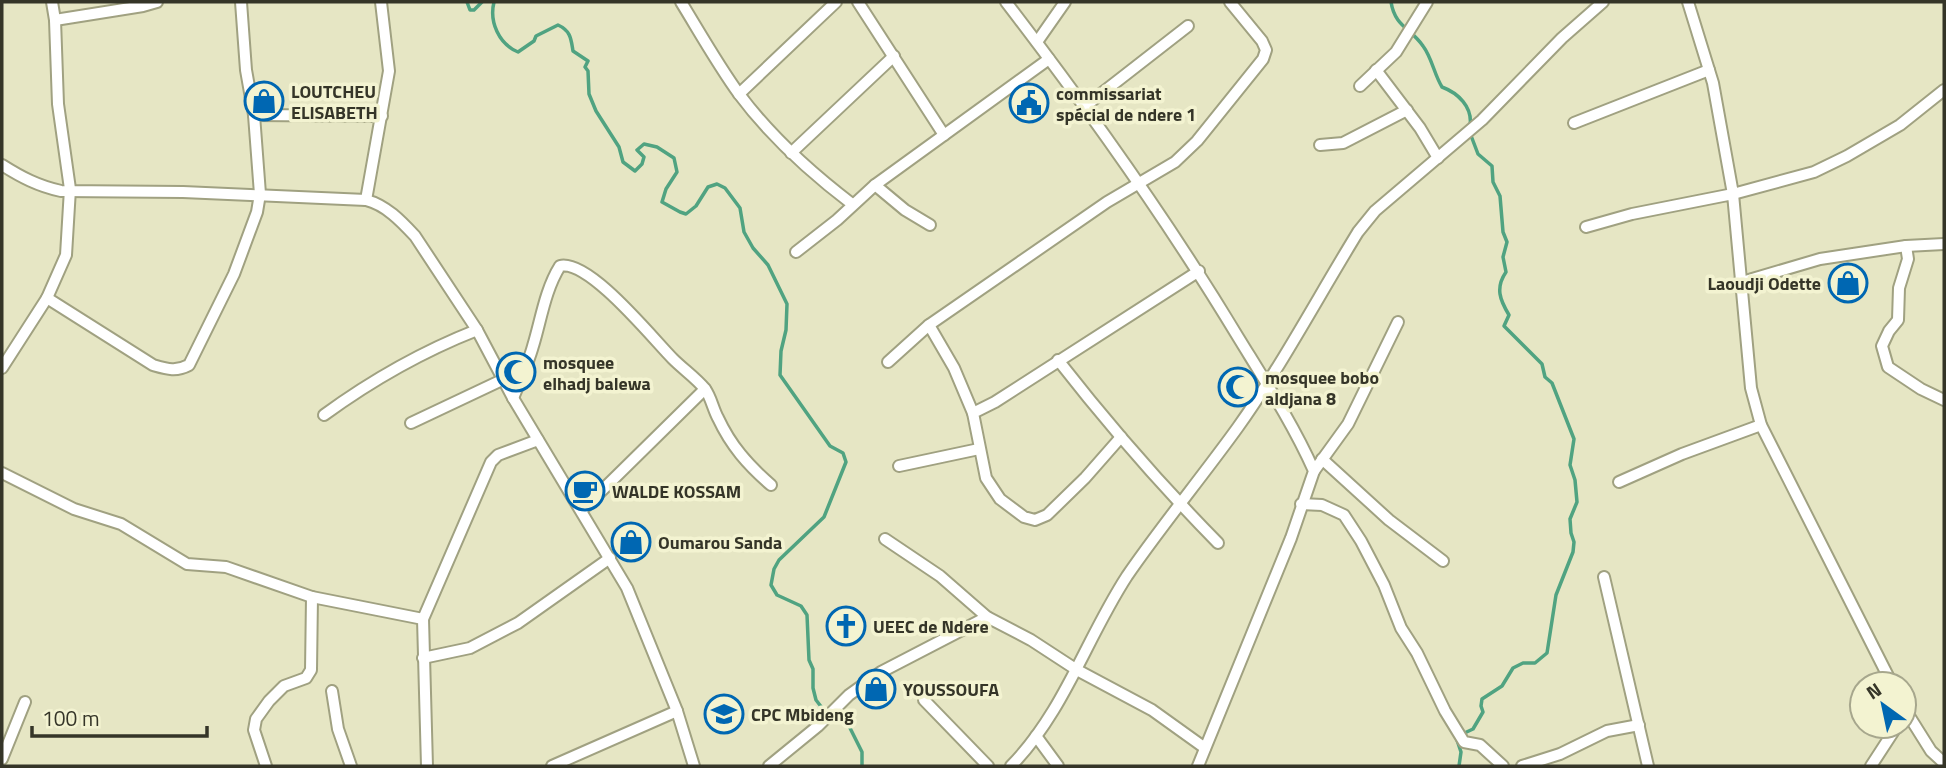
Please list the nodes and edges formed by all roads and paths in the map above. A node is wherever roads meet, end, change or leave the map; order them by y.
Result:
1 (52, 2) edge
2 (157, 2) edge
3 (240, 2) edge
4 (381, 2) edge
5 (681, 2) edge
6 (836, 2) edge
7 (858, 2) edge
8 (1006, 2) edge
9 (1065, 2) edge
10 (1230, 2) edge
11 (1427, 2) edge
12 (1602, 2) edge
13 (1688, 2) edge
14 (109, 7) edge
15 (55, 20) junction
16 (1188, 26) dead end
17 (1037, 42) junction
18 (894, 56) junction
19 (1049, 60) junction
20 (1376, 70) junction
21 (1709, 70) junction
22 (1360, 86) dead end
23 (1944, 90) edge
24 (739, 94) junction
25 (1084, 107) junction
26 (1407, 110) junction
27 (254, 115) junction
28 (382, 116) junction
29 (1573, 123) dead end
30 (944, 135) junction
31 (1320, 145) dead end
32 (791, 153) junction
33 (1438, 158) junction
34 (2, 165) edge
35 (1138, 182) junction
36 (875, 185) junction
37 (70, 189) junction
38 (260, 194) junction
39 (1733, 194) junction
40 (366, 200) junction
41 (852, 204) junction
42 (930, 225) dead end
43 (1586, 227) dead end
44 (1944, 244) edge
45 (1906, 246) junction
46 (796, 252) dead end
47 (1199, 271) junction
48 (1742, 282) junction
49 (47, 298) junction
50 (1398, 321) dead end
51 (929, 325) junction
52 (477, 330) junction
53 (1058, 360) junction
54 (888, 362) dead end
55 (2, 368) edge
56 (502, 380) junction
57 (1266, 383) junction
58 (705, 389) junction
59 (513, 398) junction
60 (1944, 400) edge
61 (973, 413) junction
62 (324, 415) dead end
63 (411, 423) dead end
64 (1761, 425) junction
65 (1121, 437) junction
66 (538, 440) junction
67 (979, 449) junction
68 (1322, 459) junction
69 (899, 466) dead end
70 (1314, 471) junction
71 (2, 473) edge
72 (1619, 482) dead end
73 (771, 485) dead end
74 (1179, 503) junction
75 (1301, 504) junction
76 (582, 510) junction
77 (885, 539) dead end
78 (1218, 543) dead end
79 (610, 558) junction
80 (1443, 561) dead end
81 (1604, 577) dead end
82 (312, 597) junction
83 (987, 617) junction
84 (422, 619) junction
85 (424, 658) junction
86 (1077, 670) junction
87 (1885, 670) edge
88 (331, 691) dead end
89 (925, 700) dead end
90 (25, 702) dead end
91 (677, 711) junction
92 (1639, 725) junction
93 (1918, 732) edge
94 (1036, 736) junction
95 (1889, 740) edge
96 (1205, 748) junction
97 (2, 759) edge
98 (1547, 762) edge
99 (1877, 763) edge
100 (1944, 763) edge
101 (266, 766) edge
102 (351, 766) edge
103 (427, 766) edge
104 (552, 766) edge
105 (694, 766) edge
106 (769, 766) edge
107 (988, 766) edge
108 (1011, 766) edge
109 (1058, 766) edge
110 (1198, 766) edge
111 (1503, 766) edge
112 (1522, 766) edge
113 (1648, 766) edge

1 - 15 street
2 - 14 street
3 - 27 street
4 - 28 street
5 - 24 street
6 - 24 street
7 - 18 street
8 - 17 street
9 - 17 street
10 - 35 street
11 - 20 street
12 - 33 street
13 - 21 street
14 - 15 street
15 - 37 street
16 - 25 street
17 - 19 street
18 - 30 street
18 - 32 street
19 - 25 street
19 - 30 street
20 - 22 street
20 - 26 street
21 - 29 street
21 - 39 street
23 - 39 street
24 - 32 street
25 - 35 street
26 - 31 street
26 - 33 street
27 - 28 street
27 - 38 street
28 - 40 street
30 - 36 street
32 - 41 street
33 - 57 street
34 - 37 street
35 - 47 street
35 - 51 street
36 - 41 street
36 - 42 street
37 - 38 street
37 - 49 street
38 - 40 street
38 - 49 street
39 - 43 street
39 - 48 street
40 - 52 street
41 - 46 street
44 - 45 street
45 - 48 street
45 - 60 street
47 - 53 street
47 - 57 street
48 - 64 street
49 - 55 street
50 - 68 street
51 - 54 street
51 - 61 street
52 - 56 street
52 - 62 street
53 - 61 street
53 - 65 street
56 - 59 street
56 - 63 street
57 - 70 street
57 - 74 street
58 - 59 street
58 - 73 street
58 - 76 street
59 - 66 street
61 - 67 street
64 - 72 street
64 - 87 street
65 - 67 street
65 - 74 street
66 - 76 street
66 - 84 street
67 - 69 street
68 - 70 street
68 - 80 street
70 - 75 street
71 - 82 street
74 - 78 street
74 - 86 street
75 - 96 street
75 - 111 street
76 - 79 street
77 - 83 street
79 - 85 street
79 - 91 street
81 - 92 street
82 - 84 street
82 - 101 street
83 - 86 street
83 - 106 street
84 - 85 street
85 - 103 street
86 - 94 street
86 - 96 street
88 - 102 street
89 - 107 street
90 - 97 street
91 - 104 street
91 - 105 street
92 - 98 street
92 - 113 street
93 - 100 street
94 - 108 street
94 - 109 street
95 - 99 street
96 - 110 street
98 - 112 street

